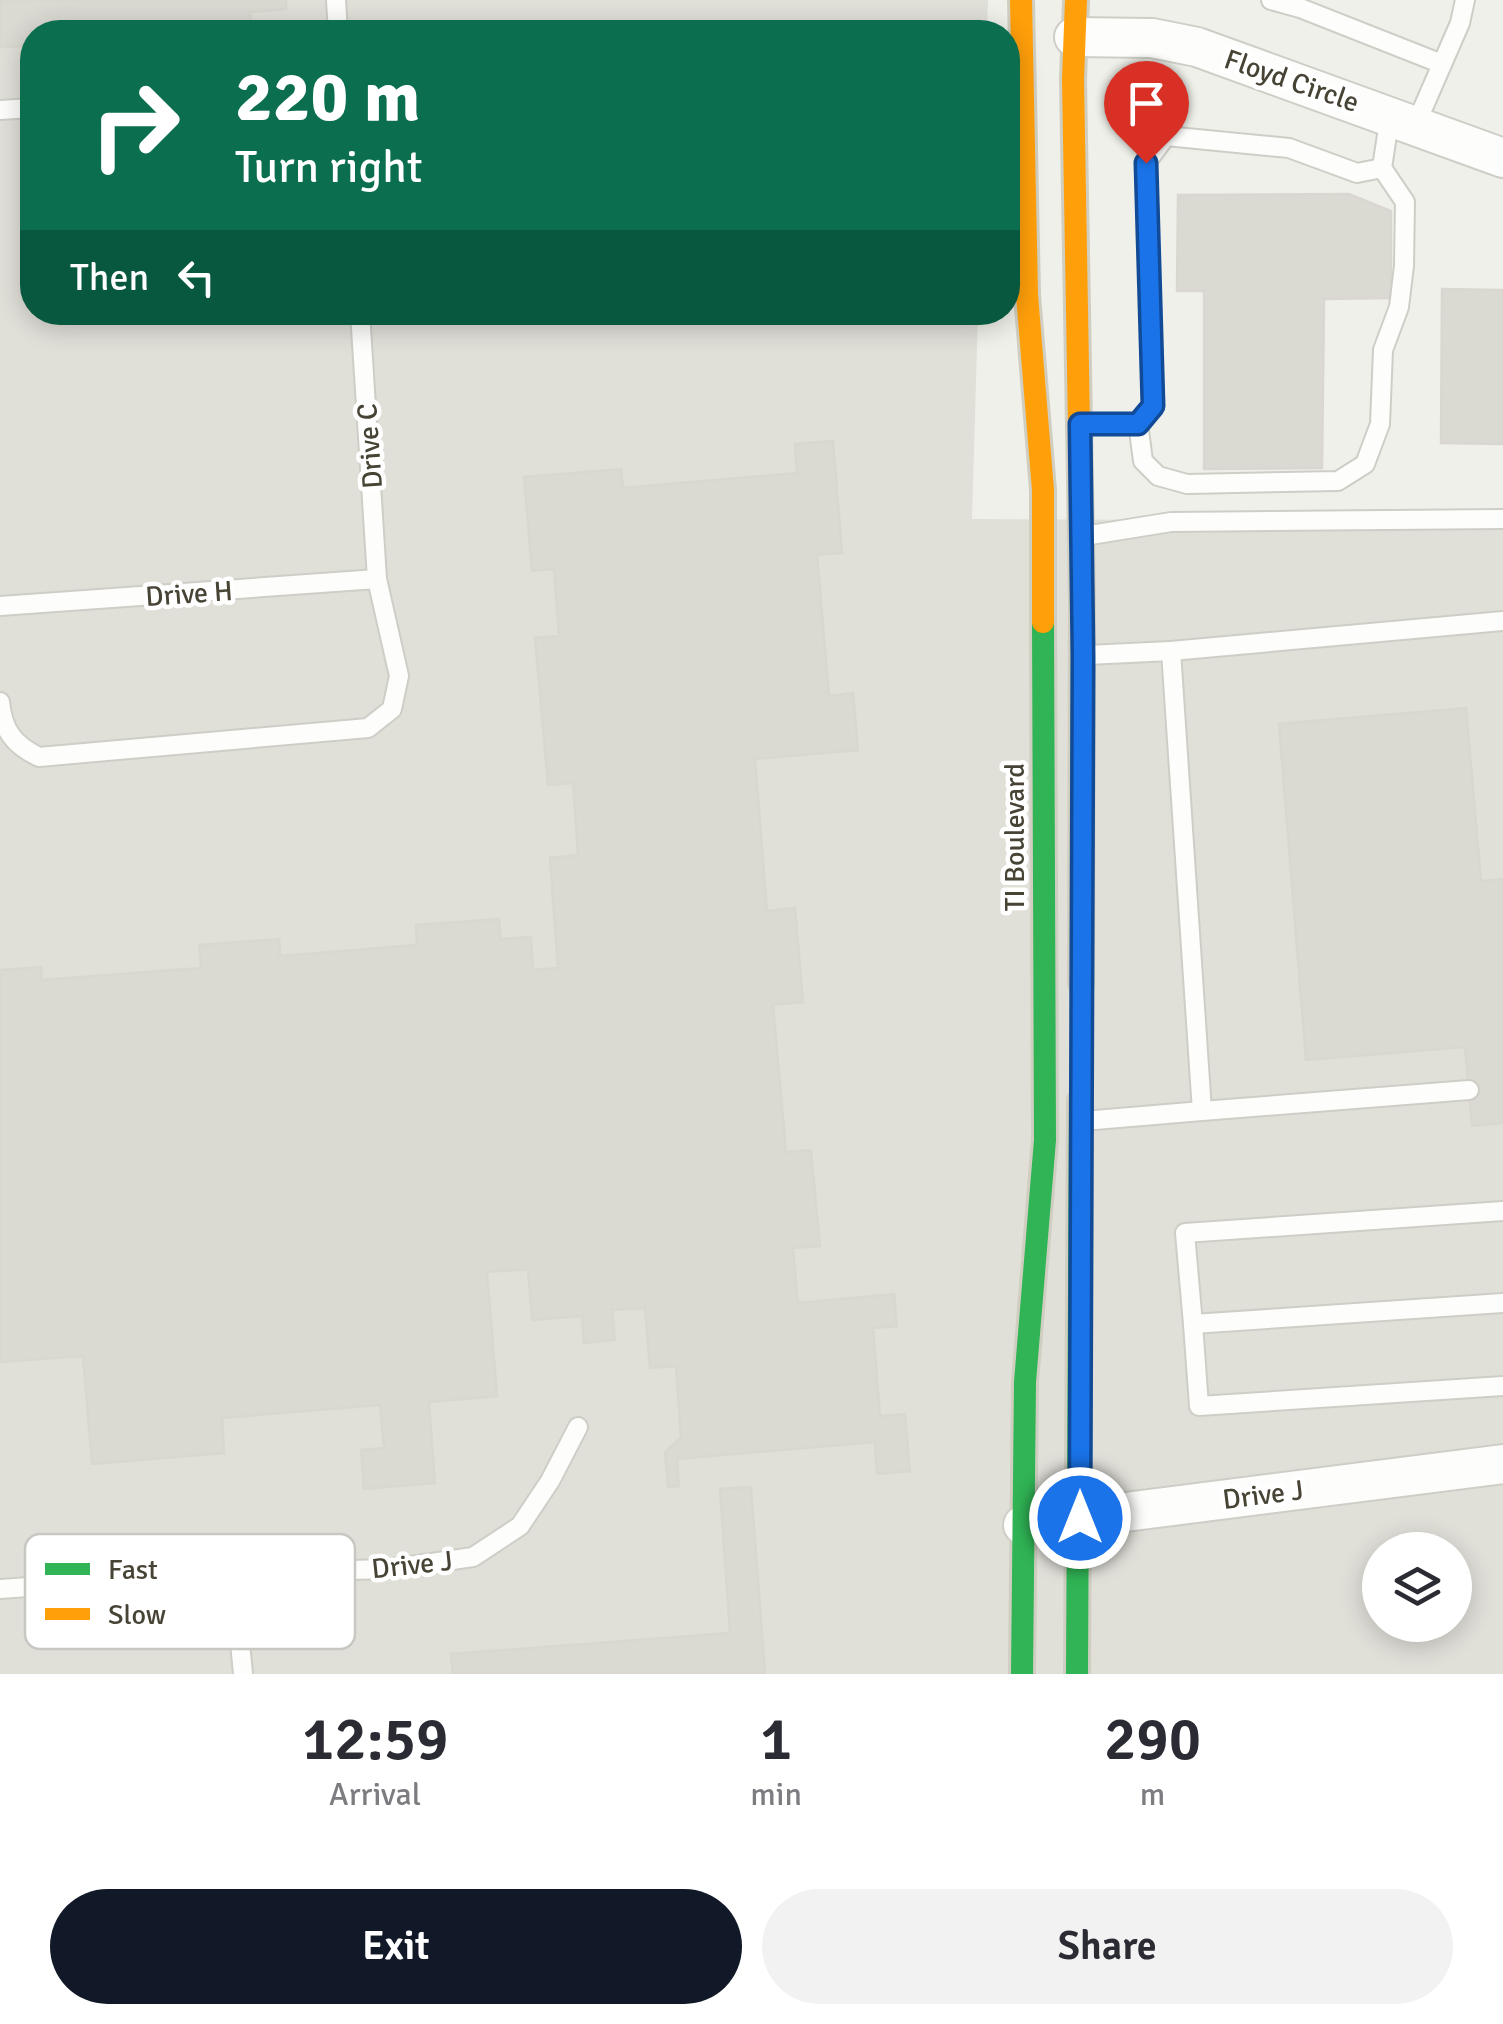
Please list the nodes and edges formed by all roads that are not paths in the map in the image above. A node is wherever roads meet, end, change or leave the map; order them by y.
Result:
1 (1022, 0) edge
2 (1271, 0) edge
3 (1465, 0) edge
4 (1046, 31) edge
5 (1442, 64) junction
6 (1403, 119) junction
7 (1503, 158) edge
8 (1382, 168) junction
9 (361, 325) edge
10 (1080, 424) junction
11 (1138, 424) junction
12 (1503, 519) edge
13 (1082, 537) junction
14 (1044, 538) junction
15 (377, 579) junction
16 (0, 606) edge
17 (1503, 621) edge
18 (1172, 650) junction
19 (1083, 656) junction
20 (0, 702) edge
21 (1081, 1005) dead end
22 (1080, 1083) dead end
23 (1469, 1090) dead end
24 (1202, 1111) junction
25 (1080, 1122) junction
26 (1503, 1211) edge
27 (1503, 1302) edge
28 (1193, 1324) junction
29 (1503, 1386) edge
30 (578, 1427) dead end
31 (1503, 1464) edge
32 (1080, 1518) junction
33 (1023, 1524) junction
34 (355, 1570) edge
35 (25, 1587) edge
36 (0, 1589) edge
37 (240, 1649) edge
38 (242, 1674) edge
39 (1022, 1674) edge
40 (1077, 1674) edge

1 - 4 street, TI Boulevard
2 - 5 lane
3 - 5 lane
4 - 6 street, Floyd Circle
4 - 10 street, TI Boulevard
4 - 14 street, TI Boulevard
5 - 6 lane
6 - 7 street, Floyd Circle
6 - 8 lane
8 - 11 lane
8 - 11 lane
9 - 15 lane, Drive C
10 - 11 lane
10 - 13 street, TI Boulevard
12 - 13 lane
13 - 14 lane
13 - 19 street, TI Boulevard
14 - 33 street, TI Boulevard
15 - 16 lane, Drive H
15 - 20 lane, Drive C
17 - 18 lane
18 - 19 lane
18 - 24 lane
19 - 21 street, TI Boulevard
22 - 25 street
23 - 24 lane
24 - 25 lane
25 - 32 street
26 - 28 lane
27 - 28 lane
28 - 29 lane
30 - 34 lane, Drive J
31 - 32 street, Drive J
32 - 33 street, Drive J
32 - 40 street
33 - 39 street, TI Boulevard
35 - 36 lane, Drive J
37 - 38 lane

